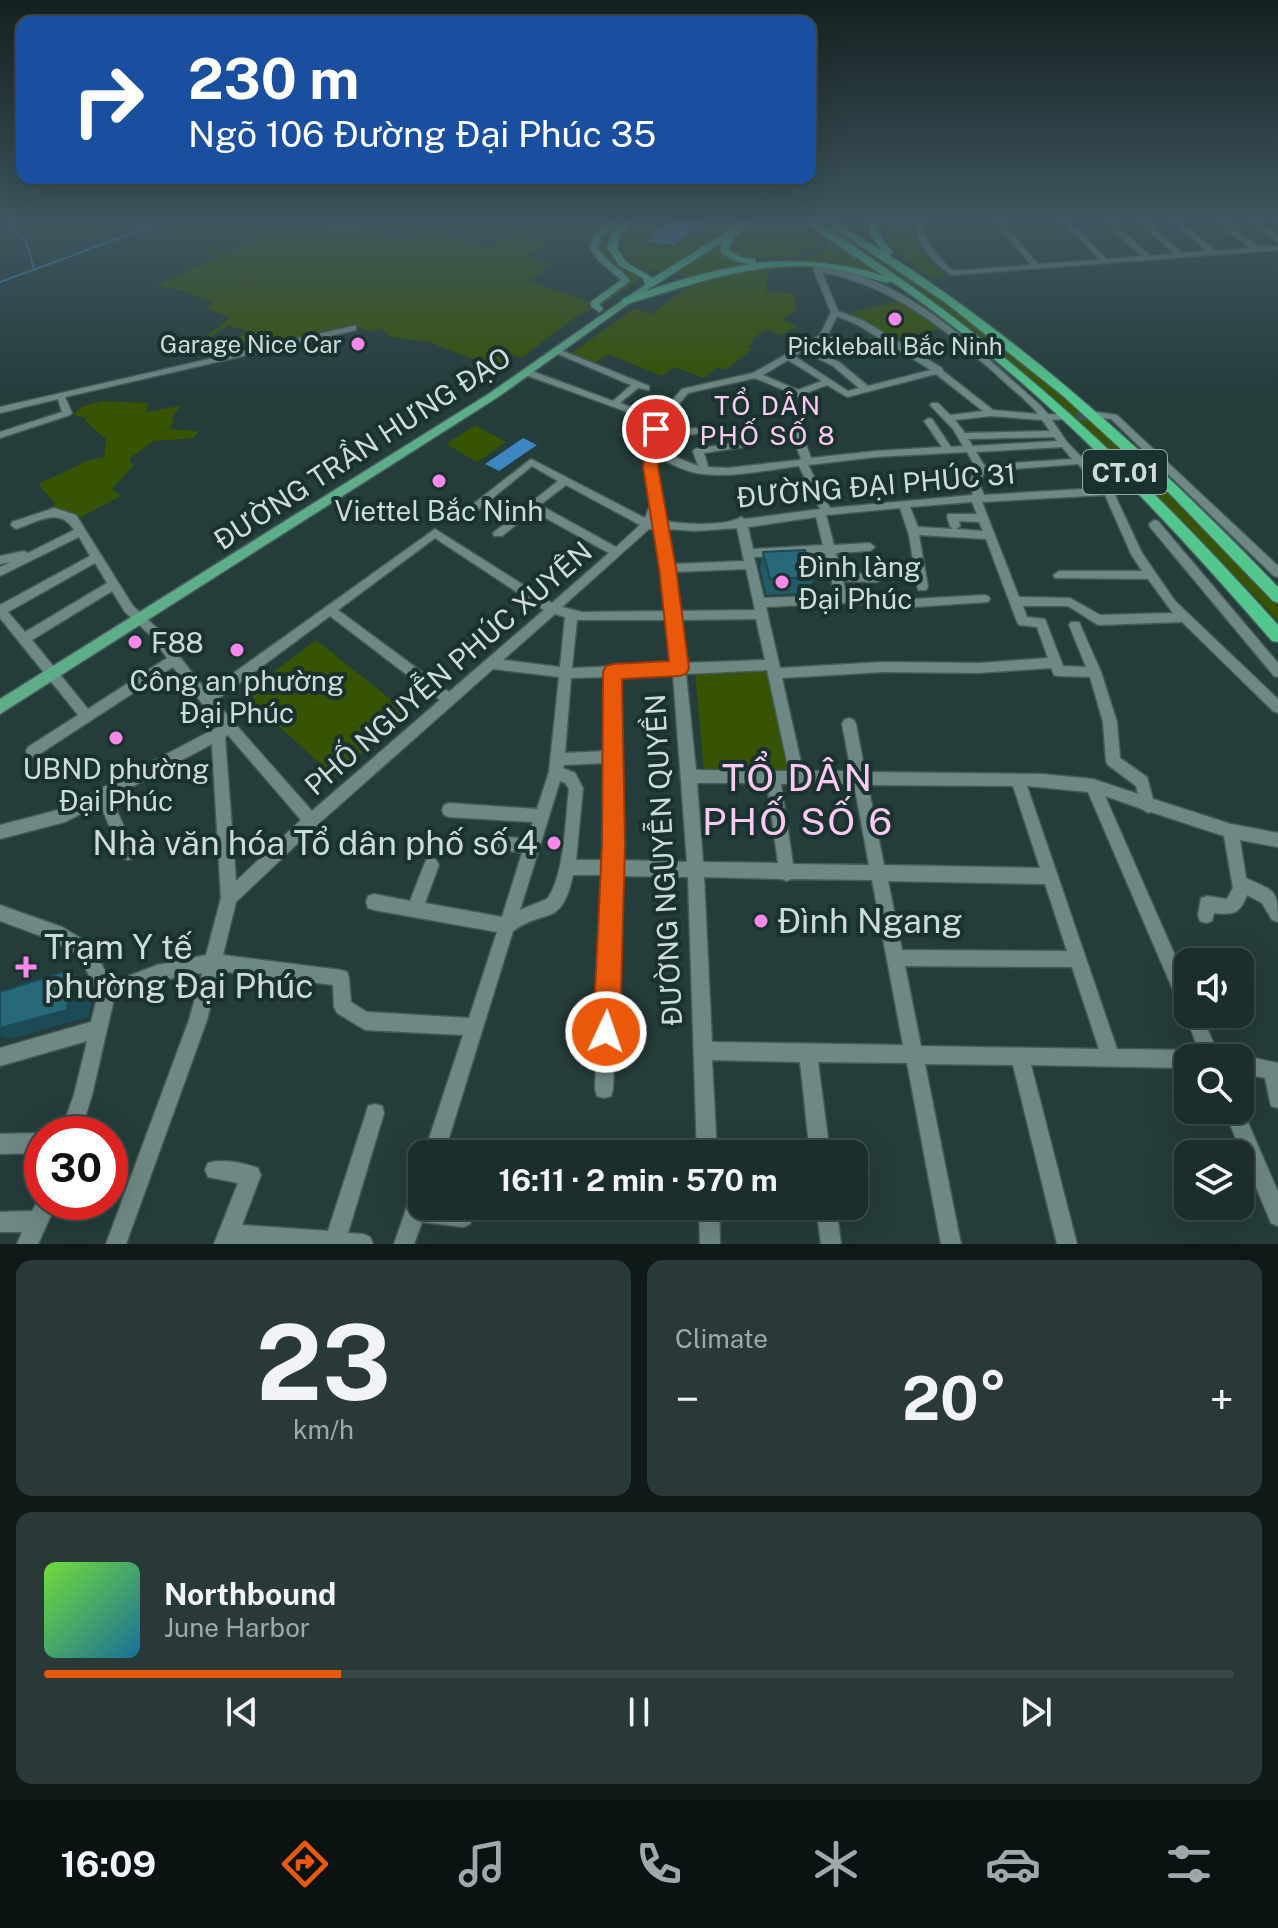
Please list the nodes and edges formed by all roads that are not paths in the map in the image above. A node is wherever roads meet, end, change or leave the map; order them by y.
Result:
1 (625, 278) edge
2 (648, 278) edge
3 (660, 278) edge
4 (696, 278) edge
5 (821, 278) edge
6 (857, 278) edge
7 (881, 278) edge
8 (893, 278) edge
9 (918, 278) edge
10 (925, 278) edge
11 (649, 285) junction
12 (627, 301) junction
13 (599, 309) dead end
14 (966, 311) junction
15 (835, 312) junction
16 (956, 323) junction
17 (353, 328) dead end
18 (822, 337) junction
19 (802, 348) junction
20 (857, 349) dead end
21 (555, 351) junction
22 (788, 356) junction
23 (939, 370) junction
24 (526, 372) junction
25 (756, 375) junction
26 (828, 382) junction
27 (867, 390) junction
28 (62, 399) dead end
29 (614, 404) junction
30 (935, 405) dead end
31 (0, 410) edge
32 (991, 413) junction
33 (1096, 415) tunnel mouth
34 (1045, 417) junction
35 (1063, 417) tunnel mouth
36 (948, 418) junction
37 (929, 421) dead end
38 (657, 428) junction
39 (696, 431) dead end
40 (796, 431) dead end
41 (1057, 434) junction
42 (0, 435) edge
43 (961, 436) junction
44 (747, 444) dead end
45 (1064, 444) junction
46 (968, 449) junction
47 (948, 450) junction
48 (651, 451) junction
49 (1081, 461) junction
50 (804, 462) junction
51 (981, 468) junction
52 (704, 470) junction
53 (565, 480) junction
54 (1108, 491) junction
55 (978, 497) junction
56 (904, 504) junction
57 (533, 506) junction
58 (823, 512) junction
59 (464, 515) dead end
60 (983, 518) junction
61 (741, 521) junction
62 (1154, 524) dead end
63 (16, 525) dead end
64 (955, 526) dead end
65 (656, 528) junction
66 (916, 531) junction
67 (80, 532) junction
68 (498, 533) dead end
69 (990, 535) junction
70 (870, 547) dead end
71 (829, 549) junction
72 (616, 552) junction
73 (35, 554) junction
74 (95, 558) junction
75 (750, 559) junction
76 (0, 560) edge
77 (668, 568) junction
78 (0, 572) edge
79 (1278, 573) edge
80 (1059, 575) dead end
81 (1151, 575) junction
82 (837, 577) junction
83 (877, 578) dead end
84 (113, 585) junction
85 (922, 587) dead end
86 (1278, 597) edge
87 (842, 599) junction
88 (984, 599) dead end
89 (1014, 601) junction
90 (761, 608) junction
91 (552, 609) junction
92 (0, 610) edge
93 (330, 610) junction
94 (571, 616) junction
95 (673, 616) junction
96 (1186, 617) junction
97 (140, 620) junction
98 (1075, 625) dead end
99 (1278, 636) edge
100 (24, 639) junction
101 (176, 659) junction
102 (490, 663) junction
103 (1056, 663) junction
104 (679, 668) junction
105 (774, 669) junction
106 (613, 672) junction
107 (1095, 672) junction
108 (1278, 672) edge
109 (567, 673) junction
110 (52, 675) junction
111 (449, 699) junction
112 (206, 700) junction
113 (1, 705) edge
114 (1278, 707) edge
115 (87, 717) junction
116 (849, 724) dead end
117 (223, 731) junction
118 (33, 751) dead end
119 (613, 757) junction
120 (558, 766) junction
121 (687, 776) junction
122 (797, 776) junction
123 (861, 776) junction
124 (773, 777) junction
125 (1018, 781) junction
126 (1093, 786) junction
127 (103, 795) junction
128 (1148, 806) junction
129 (449, 810) dead end
130 (540, 816) junction
131 (311, 821) junction
132 (1231, 831) junction
133 (0, 832) edge
134 (1278, 840) edge
135 (498, 843) dead end
136 (531, 847) junction
137 (128, 853) dead end
138 (431, 865) dead end
139 (566, 867) junction
140 (613, 869) junction
141 (694, 872) junction
142 (787, 873) junction
143 (879, 874) junction
144 (1049, 876) junction
145 (1242, 886) junction
146 (229, 898) junction
147 (374, 902) dead end
148 (415, 910) junction
149 (0, 913) edge
150 (1278, 914) edge
151 (1206, 915) dead end
152 (507, 926) junction
153 (897, 958) junction
154 (1078, 959) junction
155 (213, 962) junction
156 (1174, 973) edge
157 (107, 993) junction
158 (476, 1027) junction
159 (98, 1029) junction
160 (702, 1051) junction
161 (808, 1053) junction
162 (912, 1054) junction
163 (1019, 1055) junction
164 (0, 1057) edge
165 (1111, 1058) junction
166 (1174, 1059) edge
167 (1254, 1067) edge
168 (1275, 1071) edge
169 (604, 1089) dead end
170 (1278, 1099) edge
171 (375, 1113) dead end
172 (76, 1116) edge
173 (1239, 1124) edge
174 (439, 1140) edge
175 (706, 1140) edge
176 (818, 1140) edge
177 (24, 1143) edge
178 (0, 1144) edge
179 (215, 1170) dead end
180 (24, 1216) edge
181 (1278, 1216) edge
182 (39, 1220) edge
183 (412, 1220) edge
184 (709, 1220) edge
185 (828, 1220) edge
186 (0, 1222) edge
187 (226, 1239) edge
188 (335, 1241) junction
189 (27, 1244) edge
190 (116, 1244) edge
191 (363, 1244) edge
192 (404, 1244) edge
193 (710, 1244) edge
194 (831, 1244) edge
195 (951, 1244) edge
196 (1067, 1244) edge

1 - 13 main road
2 - 11 highway
3 - 11 highway, ĐƯỜNG TRẦN HƯNG ĐẠO
4 - 12 highway
5 - 15 street
6 - 34 street
7 - 16 highway
8 - 16 highway, CT.01
9 - 14 highway, CT.01
10 - 14 highway
11 - 12 main road, ĐƯỜNG TRẦN HƯNG ĐẠO
12 - 21 main road, ĐƯỜNG TRẦN HƯNG ĐẠO
14 - 86 highway, CT.01
15 - 18 street
15 - 23 street
16 - 99 highway, CT.01
17 - 31 street
18 - 19 street
18 - 20 street
19 - 22 street
19 - 27 street
21 - 24 main road, ĐƯỜNG TRẦN HƯNG ĐẠO
21 - 29 street
22 - 25 street
22 - 26 street
23 - 27 street
23 - 32 street
24 - 29 street
24 - 97 main road, ĐƯỜNG TRẦN HƯNG ĐẠO
25 - 26 street
25 - 38 street
26 - 27 street
28 - 42 street
29 - 38 street
30 - 36 street
32 - 34 street
32 - 36 street
33 - 79 street
34 - 35 street
34 - 41 street
36 - 43 street
37 - 47 street
38 - 39 street
38 - 48 street, ĐƯỜNG NGUYỄN QUYỀN
40 - 50 street
41 - 43 street
41 - 45 street
43 - 46 street
44 - 52 street
45 - 46 street
45 - 49 street
46 - 47 street
46 - 51 street
47 - 50 street
48 - 52 street
48 - 65 street, ĐƯỜNG NGUYỄN QUYỀN
49 - 51 street
49 - 54 street
50 - 52 street
50 - 58 street
51 - 55 street
53 - 57 street
53 - 59 street
53 - 65 street
54 - 55 street, ĐƯỜNG ĐẠI PHÚC 31
54 - 81 street
55 - 56 street, ĐƯỜNG ĐẠI PHÚC 31
55 - 60 street
56 - 58 street, ĐƯỜNG ĐẠI PHÚC 31
56 - 66 street
57 - 68 street
57 - 72 street
58 - 61 street, ĐƯỜNG ĐẠI PHÚC 31
58 - 71 street
60 - 64 street
60 - 69 street
61 - 65 street, ĐƯỜNG ĐẠI PHÚC 31
61 - 75 street
62 - 108 street
63 - 67 street, PHỐ NGUYỄN PHÚC XUYÊN
65 - 72 street, PHỐ NGUYỄN PHÚC XUYÊN
65 - 77 street, ĐƯỜNG NGUYỄN QUYỀN
66 - 69 street
66 - 85 street
67 - 73 street
67 - 74 street, PHỐ NGUYỄN PHÚC XUYÊN
69 - 89 street
70 - 71 street
71 - 75 street
71 - 82 street
72 - 91 street, PHỐ NGUYỄN PHÚC XUYÊN
73 - 76 street
73 - 78 street
74 - 84 street, PHỐ NGUYỄN PHÚC XUYÊN
74 - 92 street
75 - 77 street
75 - 90 street
77 - 95 street, ĐƯỜNG NGUYỄN QUYỀN
80 - 81 street
81 - 96 street
82 - 83 street
82 - 87 street
84 - 97 street, PHỐ NGUYỄN PHÚC XUYÊN
84 - 100 street
87 - 88 street
87 - 90 street
89 - 96 street
89 - 103 street
90 - 95 street
90 - 105 street
91 - 93 street
91 - 94 street
91 - 102 street, PHỐ NGUYỄN PHÚC XUYÊN
92 - 100 street
93 - 111 street
93 - 112 street
94 - 95 street
94 - 109 street
95 - 104 street, ĐƯỜNG NGUYỄN QUYỀN
96 - 114 street
97 - 101 street, PHỐ NGUYỄN PHÚC XUYÊN
97 - 110 main road, ĐƯỜNG TRẦN HƯNG ĐẠO
98 - 107 street
100 - 110 street
101 - 112 street, PHỐ NGUYỄN PHÚC XUYÊN
101 - 115 street
102 - 109 street
102 - 111 street, PHỐ NGUYỄN PHÚC XUYÊN
103 - 105 street
103 - 107 street
104 - 105 street
104 - 106 street
104 - 121 street, ĐƯỜNG NGUYỄN QUYỀN
105 - 122 street
106 - 109 street
106 - 119 street
107 - 128 street
109 - 120 street
110 - 113 main road, ĐƯỜNG TRẦN HƯNG ĐẠO
110 - 115 street
111 - 131 street, PHỐ NGUYỄN PHÚC XUYÊN
112 - 117 street, PHỐ NGUYỄN PHÚC XUYÊN
115 - 118 street
116 - 123 street
117 - 127 street
117 - 131 street, PHỐ NGUYỄN PHÚC XUYÊN
117 - 146 street
119 - 120 street
119 - 140 street
120 - 130 street
120 - 139 street
121 - 124 street
121 - 141 street, ĐƯỜNG NGUYỄN QUYỀN
122 - 123 street
122 - 124 street
123 - 125 street
123 - 143 street
124 - 142 street
125 - 126 street
125 - 144 street
126 - 128 street
126 - 156 street
127 - 133 street
127 - 137 street
128 - 132 street
129 - 130 street
130 - 136 street
131 - 146 street
132 - 134 street
132 - 145 street
135 - 136 street
136 - 152 street
138 - 148 street
139 - 140 street
139 - 152 street
140 - 141 street
140 - 169 street
141 - 142 street
141 - 160 street, ĐƯỜNG NGUYỄN QUYỀN
142 - 143 street
143 - 144 street
143 - 153 street
144 - 154 street
145 - 150 street
145 - 151 street
146 - 155 street
147 - 148 street
148 - 152 street
149 - 157 street
152 - 158 street
153 - 154 street
153 - 162 street
154 - 165 street
155 - 157 street
155 - 158 street
155 - 190 street
157 - 159 street
158 - 174 street
159 - 164 street
159 - 172 street
160 - 161 street
160 - 175 street, ĐƯỜNG NGUYỄN QUYỀN
161 - 162 street
161 - 176 street
162 - 163 street
162 - 195 street
163 - 165 street
163 - 196 street
165 - 166 street
167 - 168 street
168 - 170 street
171 - 188 street
173 - 181 street
177 - 178 street
179 - 187 street
180 - 186 street
182 - 189 street
183 - 192 street
184 - 193 street
185 - 194 street
187 - 188 street
188 - 191 street

